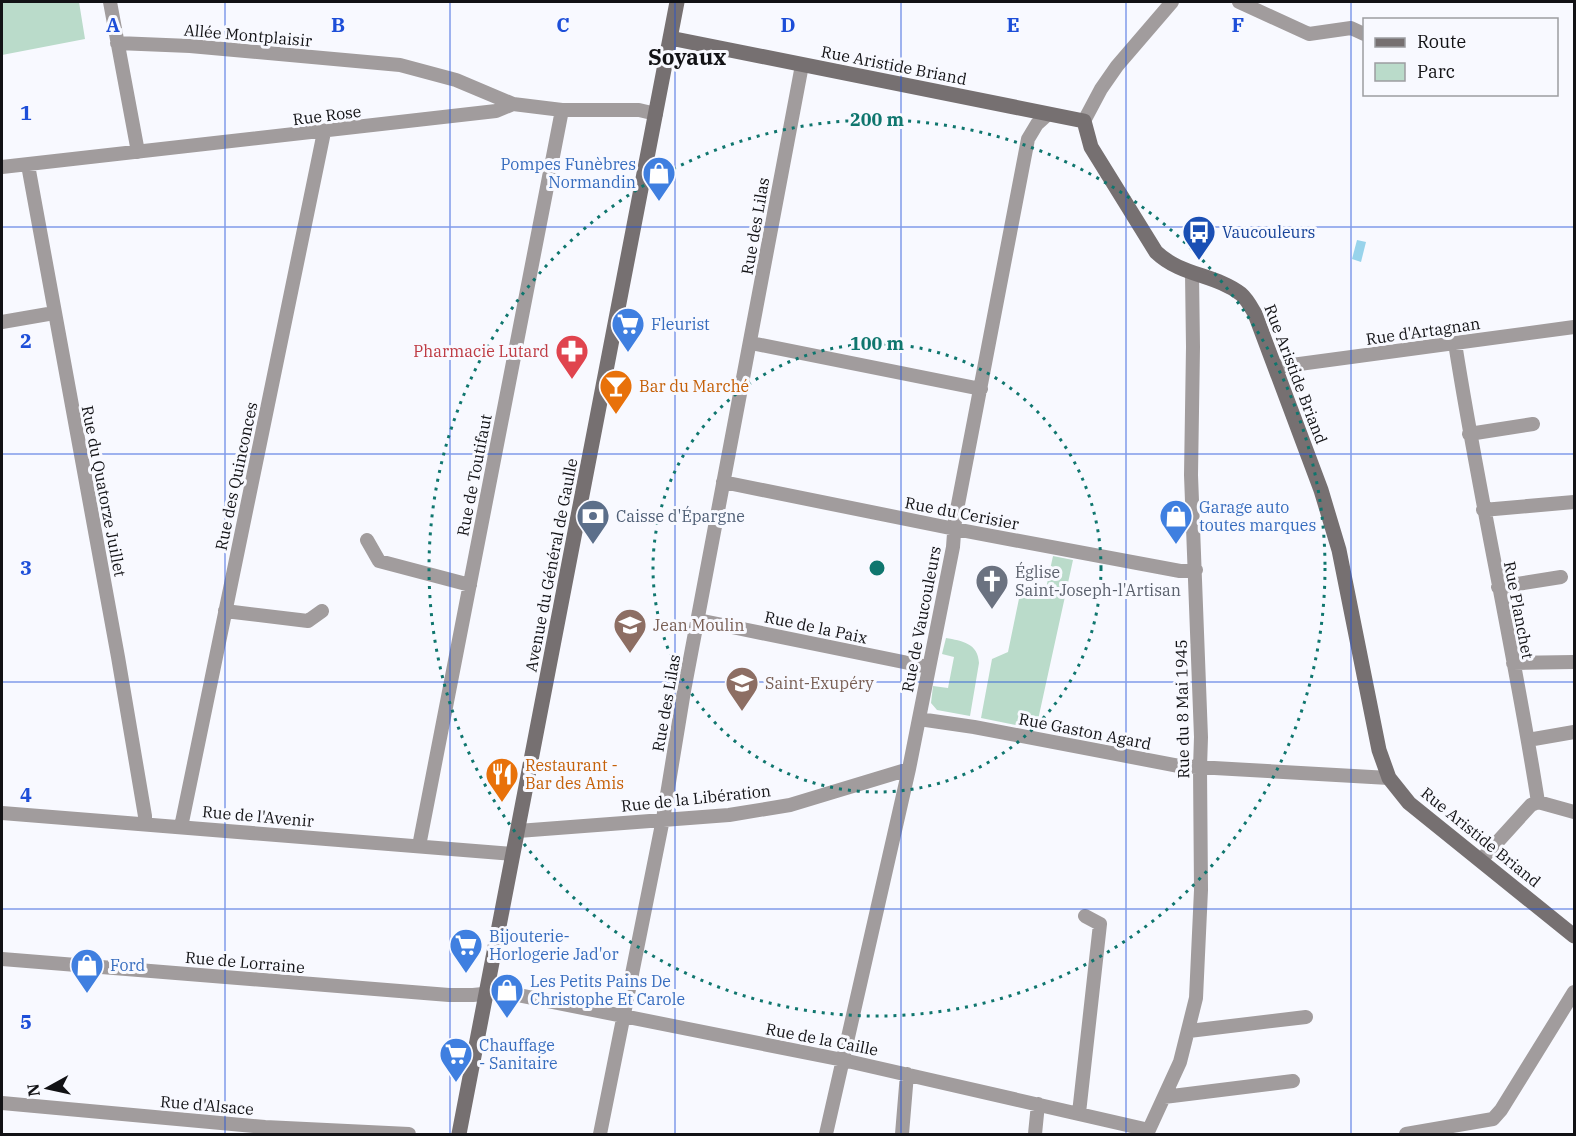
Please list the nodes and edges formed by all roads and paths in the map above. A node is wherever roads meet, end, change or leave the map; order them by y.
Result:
1 (110, 2) edge
2 (677, 2) edge
3 (1172, 2) edge
4 (1239, 2) edge
5 (1363, 33) edge
6 (670, 38) junction
7 (117, 43) junction
8 (802, 65) junction
9 (513, 104) junction
10 (562, 110) junction
11 (656, 114) junction
12 (1048, 114) junction
13 (1084, 121) junction
14 (324, 132) junction
15 (138, 152) junction
16 (28, 165) junction
17 (2, 167) edge
18 (1192, 274) junction
19 (54, 313) junction
20 (2, 322) edge
21 (1575, 327) edge
22 (751, 343) junction
23 (1455, 343) junction
24 (1276, 367) junction
25 (981, 388) junction
26 (1533, 424) dead end
27 (1469, 434) junction
28 (723, 482) junction
29 (1575, 502) edge
30 (1483, 510) junction
31 (955, 529) junction
32 (367, 540) dead end
33 (1196, 570) junction
34 (1561, 578) dead end
35 (470, 585) junction
36 (1498, 587) junction
37 (225, 611) junction
38 (322, 611) dead end
39 (698, 620) junction
40 (1575, 662) edge
41 (1513, 663) junction
42 (928, 667) junction
43 (919, 719) junction
44 (1575, 732) edge
45 (1528, 740) junction
46 (1200, 768) junction
47 (909, 769) junction
48 (1389, 778) junction
49 (1538, 802) junction
50 (1575, 812) edge
51 (2, 813) edge
52 (663, 819) junction
53 (145, 824) junction
54 (181, 827) junction
55 (518, 831) junction
56 (418, 846) junction
57 (513, 854) junction
58 (1481, 860) junction
59 (1085, 916) dead end
60 (1575, 936) edge
61 (2, 959) edge
62 (1575, 992) edge
63 (486, 994) junction
64 (624, 1017) junction
65 (1306, 1017) dead end
66 (1189, 1031) junction
67 (843, 1060) junction
68 (907, 1074) junction
69 (1293, 1080) dead end
70 (1164, 1098) junction
71 (2, 1103) edge
72 (1038, 1104) junction
73 (1079, 1113) junction
74 (1477, 1129) edge
75 (1148, 1132) edge
76 (410, 1134) edge
77 (459, 1134) edge
78 (600, 1134) edge
79 (826, 1134) edge
80 (902, 1134) edge
81 (1035, 1134) edge
82 (1406, 1134) edge

1 - 7 street
2 - 6 street, Avenue du Général de Gaulle
3 - 13 street
4 - 5 street
6 - 8 street, Rue Aristide Briand
6 - 11 street, Avenue du Général de Gaulle
7 - 9 street, Allée Montplaisir
7 - 15 street
8 - 12 street, Rue Aristide Briand
8 - 22 street, Rue des Lilas
9 - 10 street, Rue Rose
9 - 14 street, Rue Rose
10 - 11 street, Rue Rose
10 - 35 street, Rue de Toutifaut
11 - 55 street, Avenue du Général de Gaulle
12 - 13 street, Rue Aristide Briand
12 - 25 street, Rue de Vaucouleurs
13 - 18 street, Rue Aristide Briand
14 - 15 street, Rue Rose
14 - 37 street, Rue des Quinconces
15 - 16 street, Rue Rose
16 - 17 street, Rue Rose
16 - 19 street, Rue du Quatorze Juillet
18 - 24 street, Rue Aristide Briand
18 - 33 street, Rue du 8 Mai 1945
19 - 20 street
19 - 53 street, Rue du Quatorze Juillet
21 - 23 street, Rue d'Artagnan
22 - 25 street
22 - 28 street, Rue des Lilas
23 - 24 street, Rue d'Artagnan
23 - 27 street, Rue Planchet
24 - 48 street, Rue Aristide Briand
25 - 31 street, Rue de Vaucouleurs
26 - 27 street
27 - 30 street, Rue Planchet
28 - 31 street, Rue du Cerisier
28 - 39 street, Rue des Lilas
29 - 30 street
30 - 36 street, Rue Planchet
31 - 33 street, Rue du Cerisier
31 - 42 street, Rue de Vaucouleurs
32 - 35 street
33 - 46 street, Rue du 8 Mai 1945
34 - 36 street
35 - 56 street, Rue de Toutifaut
36 - 41 street, Rue Planchet
37 - 38 street
37 - 54 street, Rue des Quinconces
39 - 42 street, Rue de la Paix
39 - 52 street, Rue des Lilas
40 - 41 street
41 - 45 street, Rue Planchet
42 - 43 street, Rue de Vaucouleurs
43 - 46 street, Rue Gaston Agard
43 - 47 street, Rue de Vaucouleurs
44 - 45 street
45 - 49 street, Rue Planchet
46 - 48 street, Rue Gaston Agard
46 - 66 street, Rue du 8 Mai 1945
47 - 52 street, Rue de la Libération
47 - 67 street, Rue de Vaucouleurs
48 - 58 street, Rue Aristide Briand
49 - 50 street
49 - 58 street
51 - 53 street, Rue de l'Avenir
52 - 55 street, Rue de la Libération
52 - 64 street, Rue des Lilas
53 - 54 street, Rue de l'Avenir
54 - 56 street, Rue de l'Avenir
55 - 57 street, Avenue du Général de Gaulle
56 - 57 street, Rue de l'Avenir
57 - 63 street, Avenue du Général de Gaulle
58 - 60 street, Rue Aristide Briand
59 - 73 street
61 - 63 street, Rue de Lorraine
62 - 74 street
63 - 64 street, Rue de la Caille
63 - 77 street, Avenue du Général de Gaulle
64 - 67 street, Rue de la Caille
64 - 78 street, Rue des Lilas
65 - 66 street
66 - 70 street, Rue du 8 Mai 1945
67 - 68 street, Rue de la Caille
67 - 79 street, Rue de Vaucouleurs
68 - 72 street, Rue de la Caille
68 - 80 street
69 - 70 street
70 - 75 street, Rue du 8 Mai 1945
71 - 76 street, Rue d'Alsace
72 - 73 street, Rue de la Caille
72 - 81 street
73 - 75 street, Rue de la Caille
74 - 82 street

